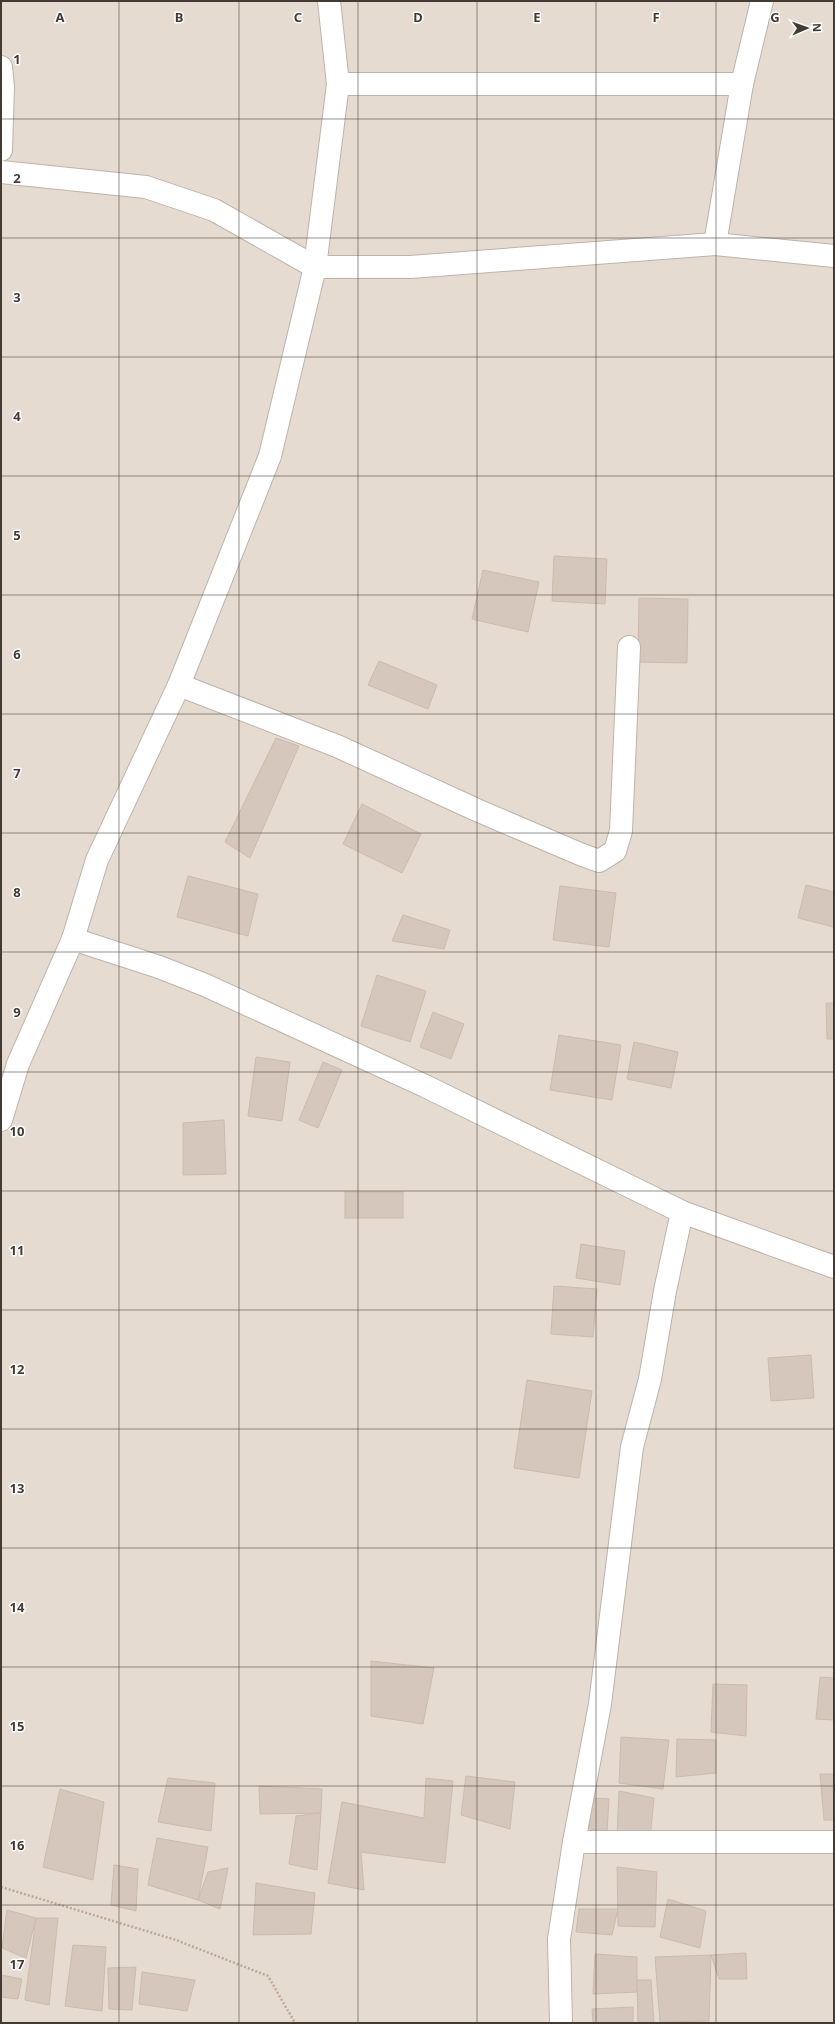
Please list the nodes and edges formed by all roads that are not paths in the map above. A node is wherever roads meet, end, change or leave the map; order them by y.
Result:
1 (329, 1) edge
2 (762, 1) edge
3 (1, 67) edge
4 (338, 84) junction
5 (742, 84) junction
6 (1, 150) edge
7 (1, 172) edge
8 (715, 244) junction
9 (834, 256) edge
10 (315, 267) junction
11 (629, 647) dead end
12 (179, 685) junction
13 (73, 939) junction
14 (9, 1061) edge
15 (1, 1120) edge
16 (682, 1212) junction
17 (834, 1267) edge
18 (574, 1842) junction
19 (834, 1842) edge
20 (560, 2023) edge

1 - 4 street
2 - 5 street
3 - 6 street
4 - 5 street
4 - 10 street
5 - 8 street
7 - 10 street
8 - 9 street
8 - 10 street
10 - 12 street
11 - 12 street
12 - 13 street
13 - 14 street
13 - 16 street
14 - 15 street
16 - 17 street
16 - 18 street
18 - 19 street
18 - 20 street

